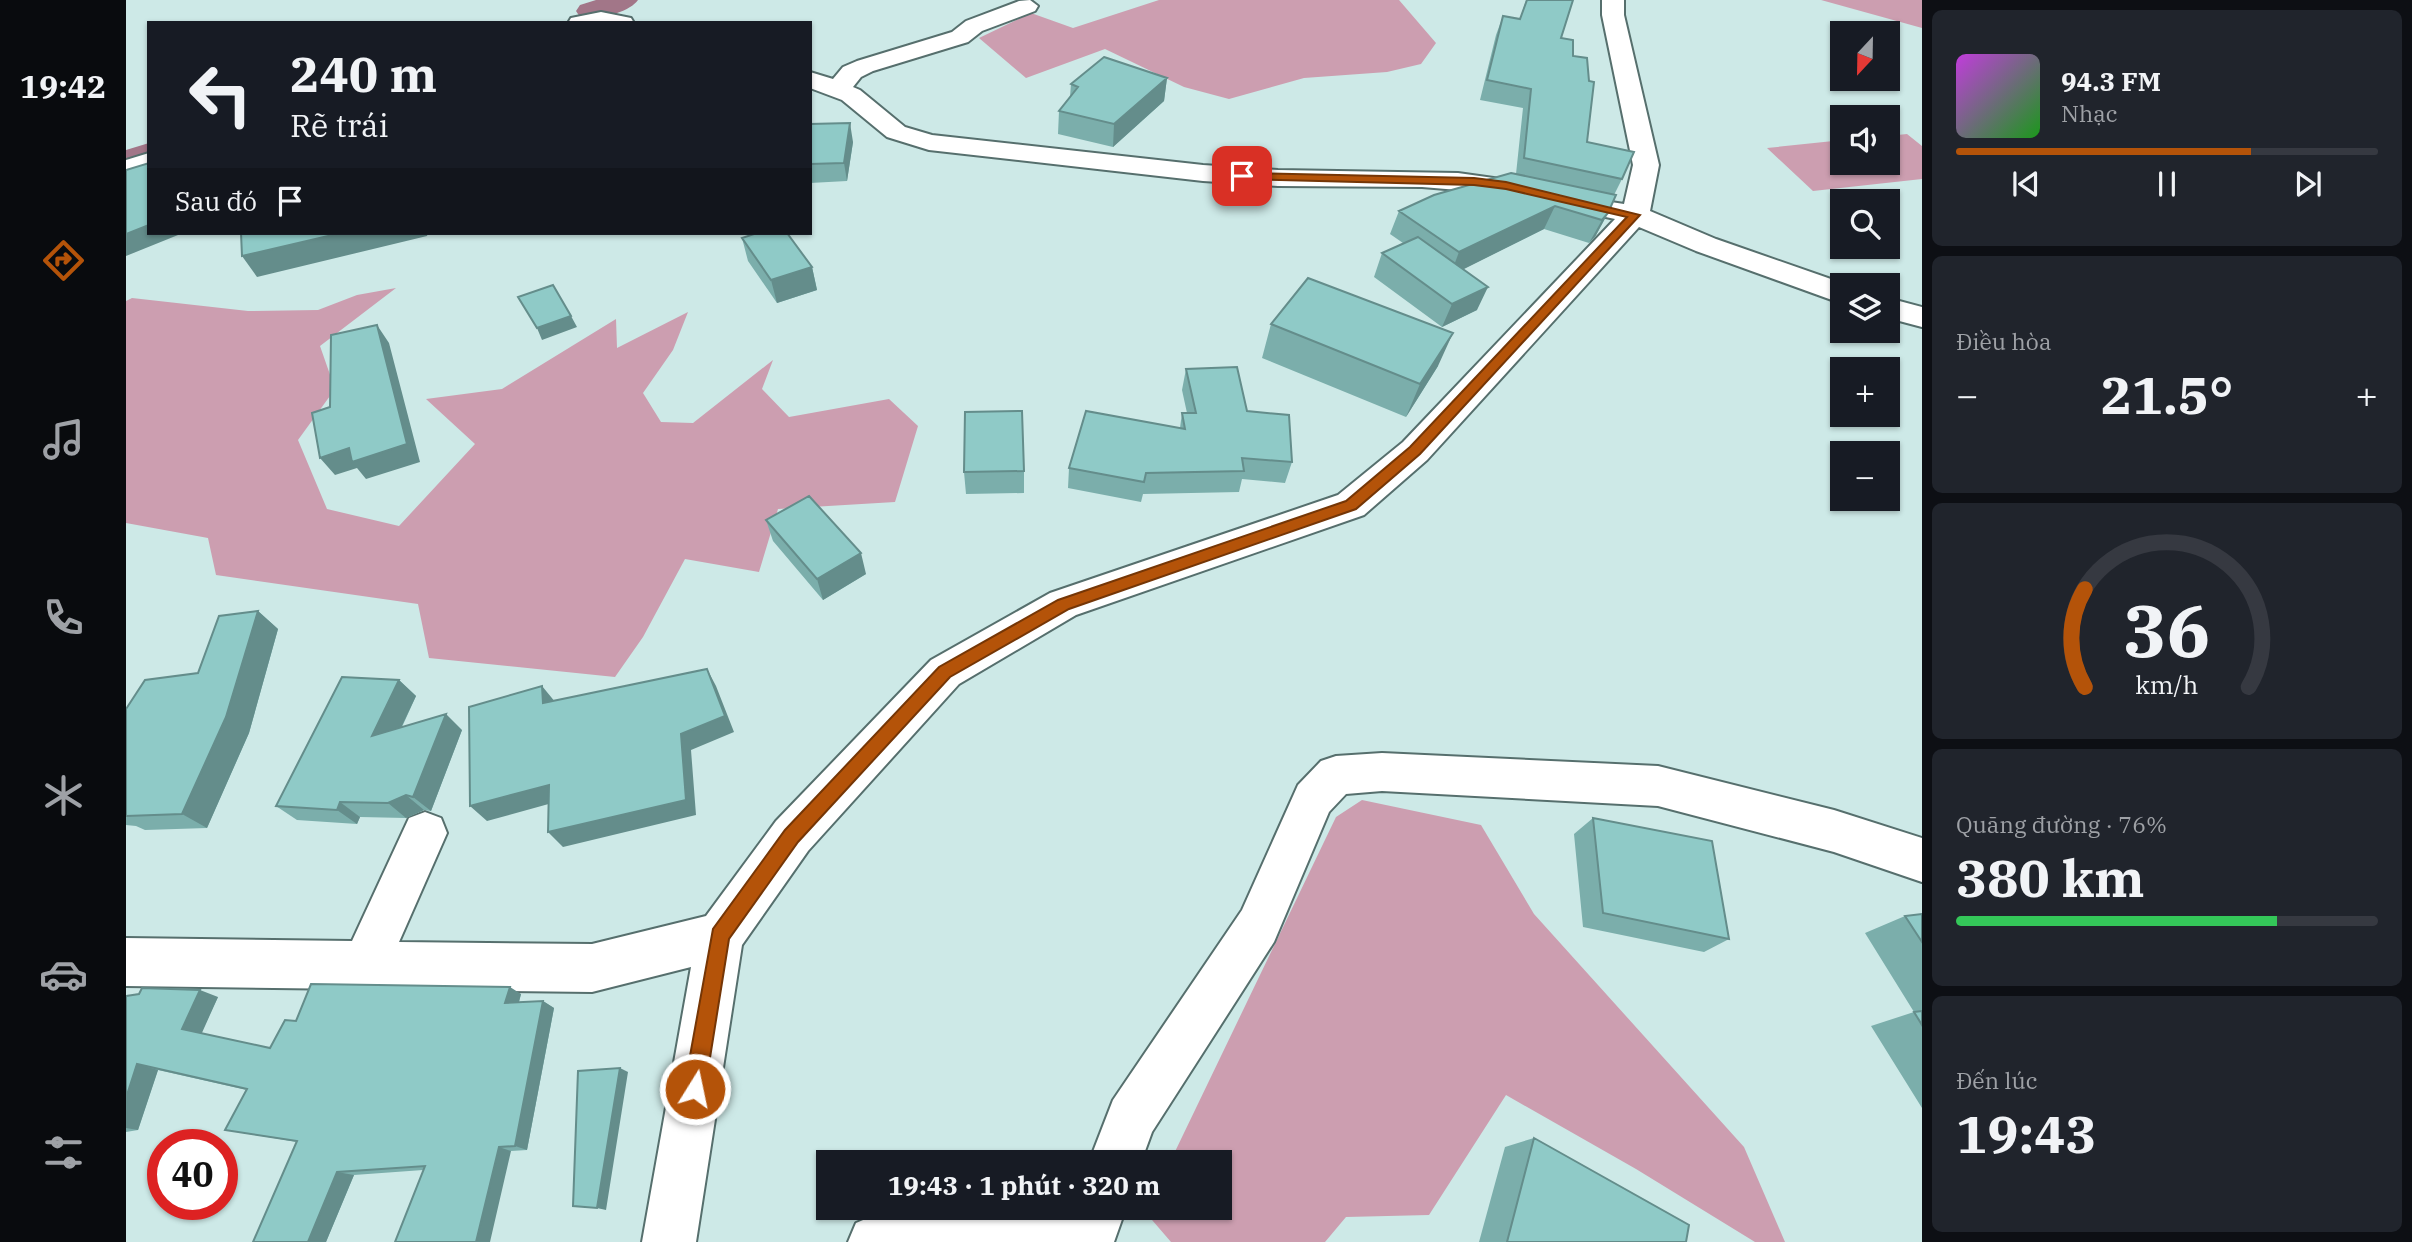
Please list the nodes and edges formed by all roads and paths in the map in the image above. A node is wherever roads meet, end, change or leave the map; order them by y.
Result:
1 (1611, 1) edge
2 (1027, 6) dead end
3 (590, 21) edge
4 (612, 21) edge
5 (812, 80) edge
6 (838, 89) junction
7 (147, 162) edge
8 (126, 169) edge
9 (1635, 215) junction
10 (1830, 289) edge
11 (1900, 311) edge
12 (1922, 317) edge
13 (425, 833) dead end
14 (1922, 860) edge
15 (720, 936) junction
16 (126, 962) edge
17 (365, 965) junction
18 (1119, 1150) edge
19 (1094, 1220) edge
20 (669, 1242) edge
21 (876, 1242) edge
22 (1085, 1242) edge

1 - 9 street
2 - 6 street
3 - 4 street
5 - 6 street
6 - 9 street
7 - 8 street
9 - 10 street
9 - 15 street
11 - 12 street
13 - 17 street
14 - 18 street
15 - 17 street
15 - 20 street
16 - 17 street
19 - 22 street
21 - 22 street

